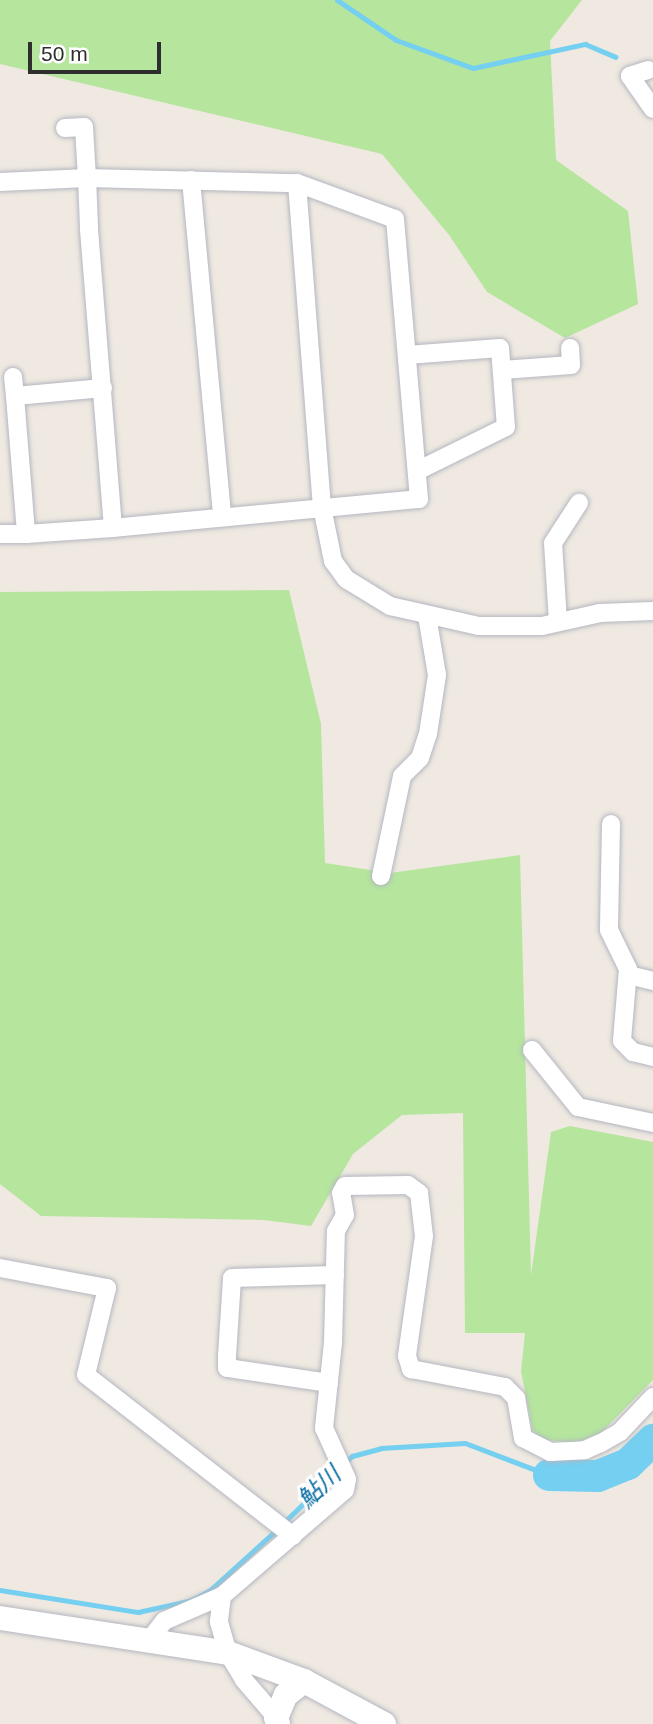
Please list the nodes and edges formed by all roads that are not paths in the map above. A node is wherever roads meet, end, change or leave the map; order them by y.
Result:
1 (648, 70) dead end
2 (653, 109) edge
3 (65, 128) dead end
4 (87, 178) junction
5 (191, 180) junction
6 (0, 182) edge
7 (297, 183) junction
8 (570, 348) dead end
9 (407, 355) junction
10 (502, 370) junction
11 (13, 377) dead end
12 (103, 388) junction
13 (15, 396) junction
14 (417, 471) junction
15 (579, 503) dead end
16 (322, 508) junction
17 (222, 517) junction
18 (113, 528) junction
19 (0, 534) edge
20 (26, 534) junction
21 (653, 611) edge
22 (427, 616) junction
23 (558, 622) junction
24 (611, 824) dead end
25 (381, 876) dead end
26 (629, 975) junction
27 (653, 981) edge
28 (532, 1050) dead end
29 (653, 1057) edge
30 (653, 1123) edge
31 (0, 1268) edge
32 (335, 1275) junction
33 (329, 1383) junction
34 (653, 1397) edge
35 (285, 1530) junction
36 (222, 1596) junction
37 (0, 1618) edge
38 (147, 1643) junction
39 (228, 1653) junction
40 (304, 1681) junction
41 (279, 1721) edge
42 (384, 1724) edge

1 - 2 street
3 - 4 street
4 - 5 street
4 - 6 street
4 - 12 street
5 - 7 street
5 - 17 street
7 - 9 street
7 - 16 street
8 - 10 street
9 - 10 street
9 - 14 street
10 - 14 street
11 - 13 street
12 - 13 street
12 - 18 street
13 - 20 street
14 - 16 street
15 - 23 street
16 - 17 street
16 - 22 street
17 - 18 street
18 - 20 street
19 - 20 street
21 - 23 street
22 - 23 street
22 - 25 street
24 - 26 street
26 - 27 street
26 - 29 street
28 - 30 street
31 - 35 street
32 - 33 street
32 - 33 street
32 - 34 street
33 - 35 street
35 - 36 street
36 - 38 street
36 - 39 street
37 - 38 street
38 - 39 street
39 - 40 street
39 - 41 street
40 - 41 street
40 - 42 street

